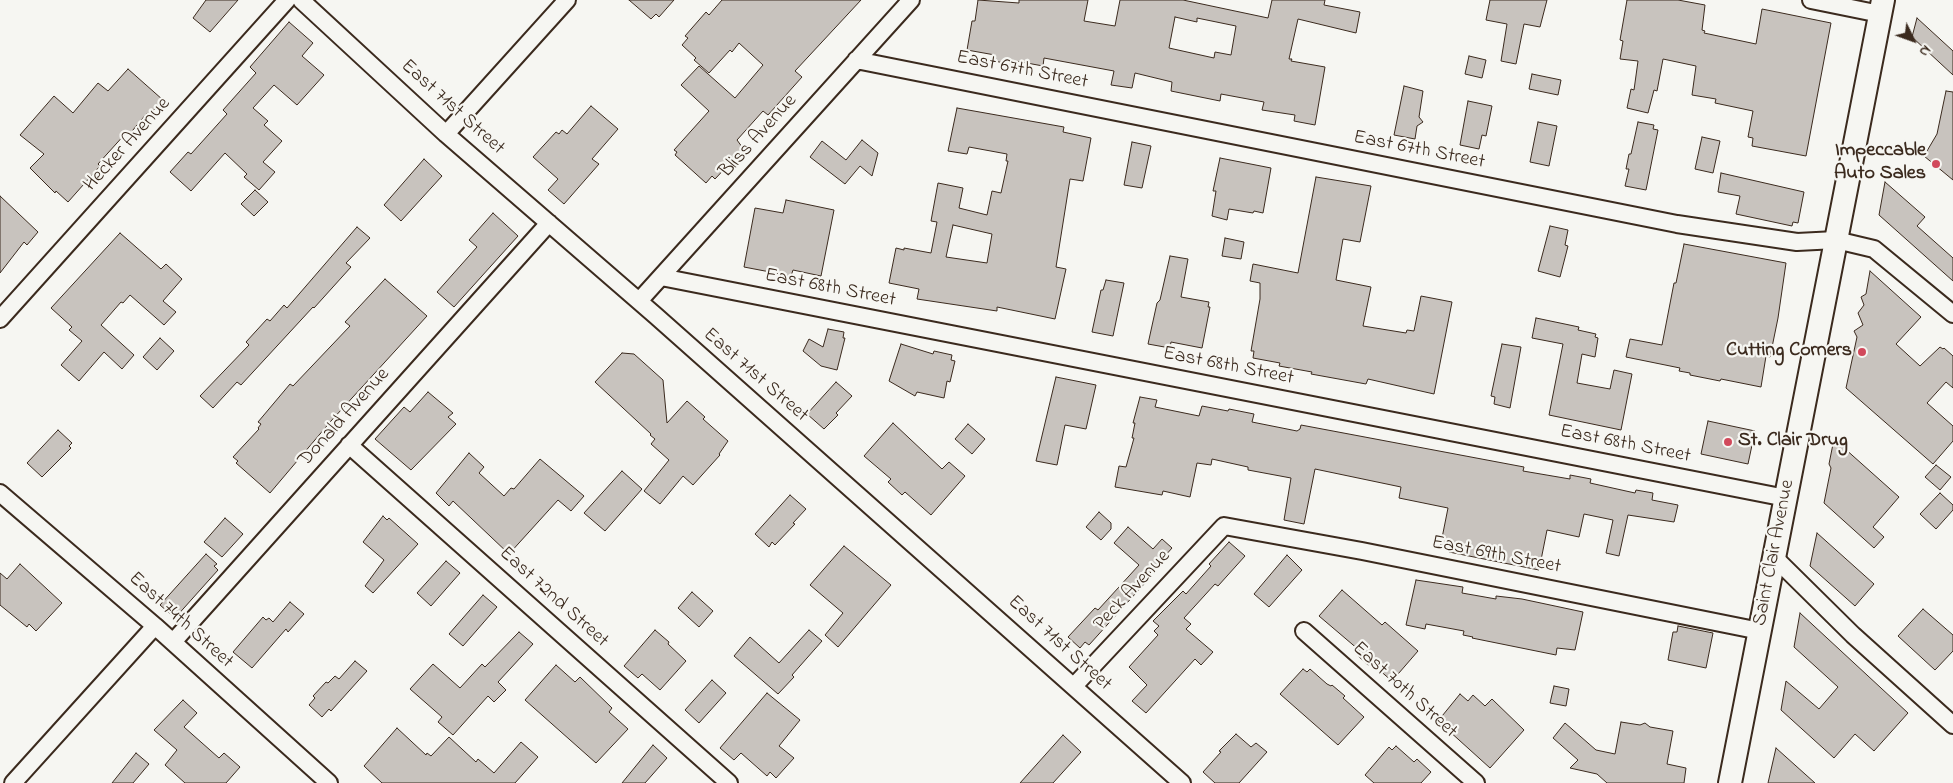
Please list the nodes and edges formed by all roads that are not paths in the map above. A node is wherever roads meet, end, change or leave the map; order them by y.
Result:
1 (287, 0) edge
2 (301, 0) edge
3 (567, 0) edge
4 (910, 0) edge
5 (1811, 0) edge
6 (1881, 7) edge
7 (856, 60) junction
8 (446, 134) junction
9 (549, 223) junction
10 (1836, 240) junction
11 (661, 277) junction
12 (639, 301) junction
13 (1953, 314) edge
14 (0, 319) edge
15 (349, 445) junction
16 (0, 493) edge
17 (1786, 498) junction
18 (1224, 526) joint
19 (1774, 557) junction
20 (155, 626) junction
21 (1304, 631) dead end
22 (1760, 631) junction
23 (173, 642) junction
24 (1074, 686) junction
25 (1953, 725) edge
26 (12, 783) edge
27 (329, 783) edge
28 (729, 783) edge
29 (1182, 783) edge
30 (1476, 783) edge
31 (1730, 783) edge

1 - 14 street, Hecker Avenue
2 - 8 street, East 71st Street
3 - 8 street
4 - 7 street, Bliss Avenue
5 - 6 street
6 - 10 main road, Saint Clair Avenue
7 - 10 street, East 67th Street
7 - 11 street, Bliss Avenue
8 - 9 street, East 71st Street
9 - 12 street, East 71st Street
9 - 15 street, Donald Avenue
10 - 13 street, East 67th Street
10 - 17 main road, Saint Clair Avenue
11 - 12 street, Bliss Avenue
11 - 17 street, East 68th Street
12 - 24 street, East 71st Street
15 - 23 street, Donald Avenue
15 - 28 street, East 72nd Street
16 - 20 street, East 74th Street
17 - 19 main road, Saint Clair Avenue
18 - 22 street, East 69th Street
18 - 24 street, Peck Avenue
19 - 22 main road, Saint Clair Avenue
19 - 25 street
20 - 23 street, East 74th Street
20 - 26 street
21 - 30 street, East 70th Street
22 - 31 main road, Saint Clair Avenue
23 - 27 street, East 74th Street
24 - 29 street, East 71st Street

